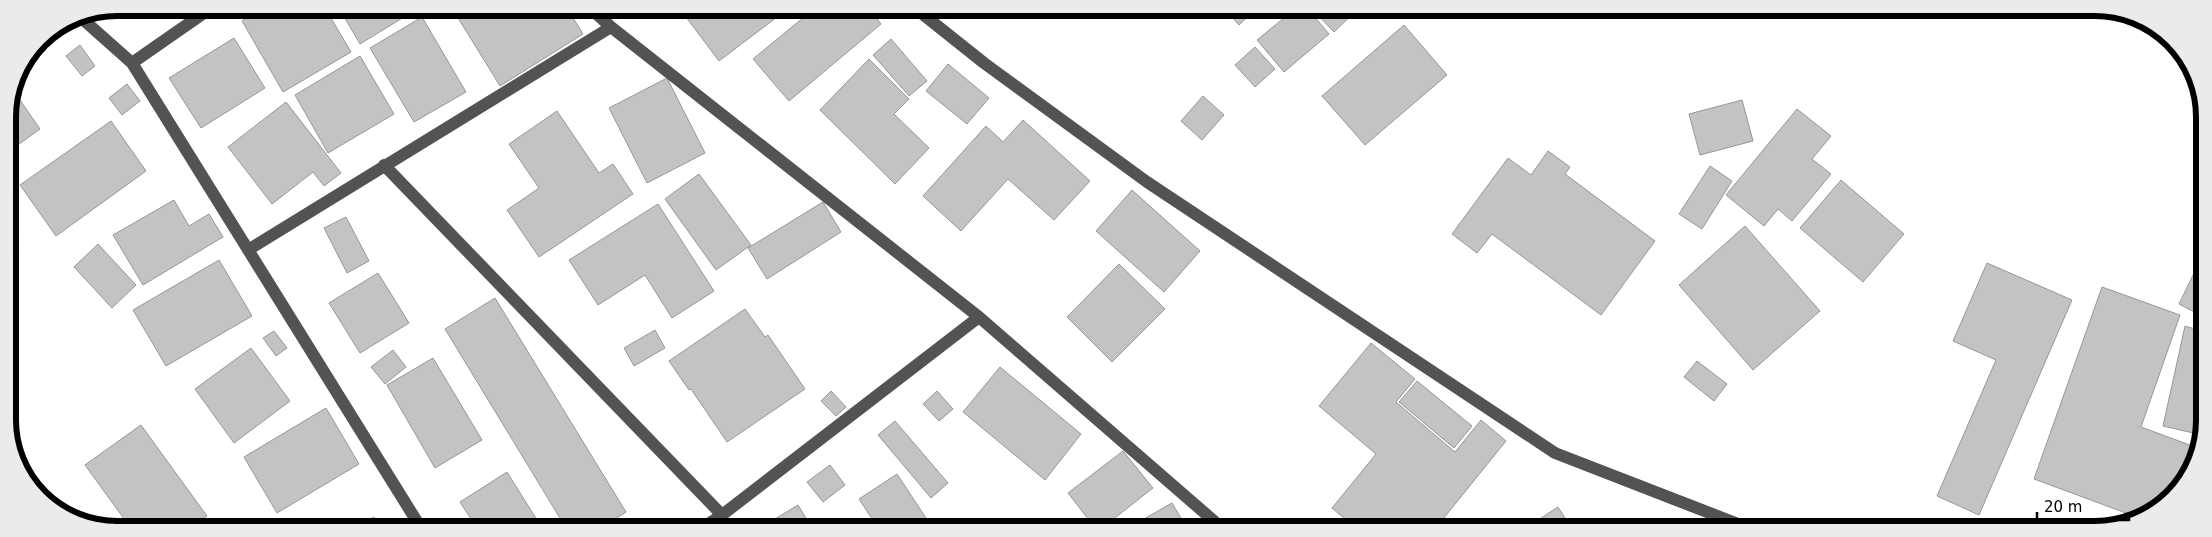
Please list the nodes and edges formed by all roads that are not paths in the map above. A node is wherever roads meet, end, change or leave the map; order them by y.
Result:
1 (200, 16) edge
2 (599, 16) edge
3 (926, 16) edge
4 (86, 22) edge
5 (611, 27) junction
6 (132, 63) junction
7 (384, 165) junction
8 (248, 250) junction
9 (979, 317) junction
10 (722, 515) junction
11 (417, 521) edge
12 (713, 521) edge
13 (1214, 521) edge
14 (1730, 521) edge

1 - 6 street
2 - 5 street
3 - 14 street
4 - 6 street
5 - 7 street
5 - 9 street
6 - 8 street
7 - 8 street
7 - 10 street
8 - 11 street
9 - 10 street
9 - 13 street
10 - 12 street

